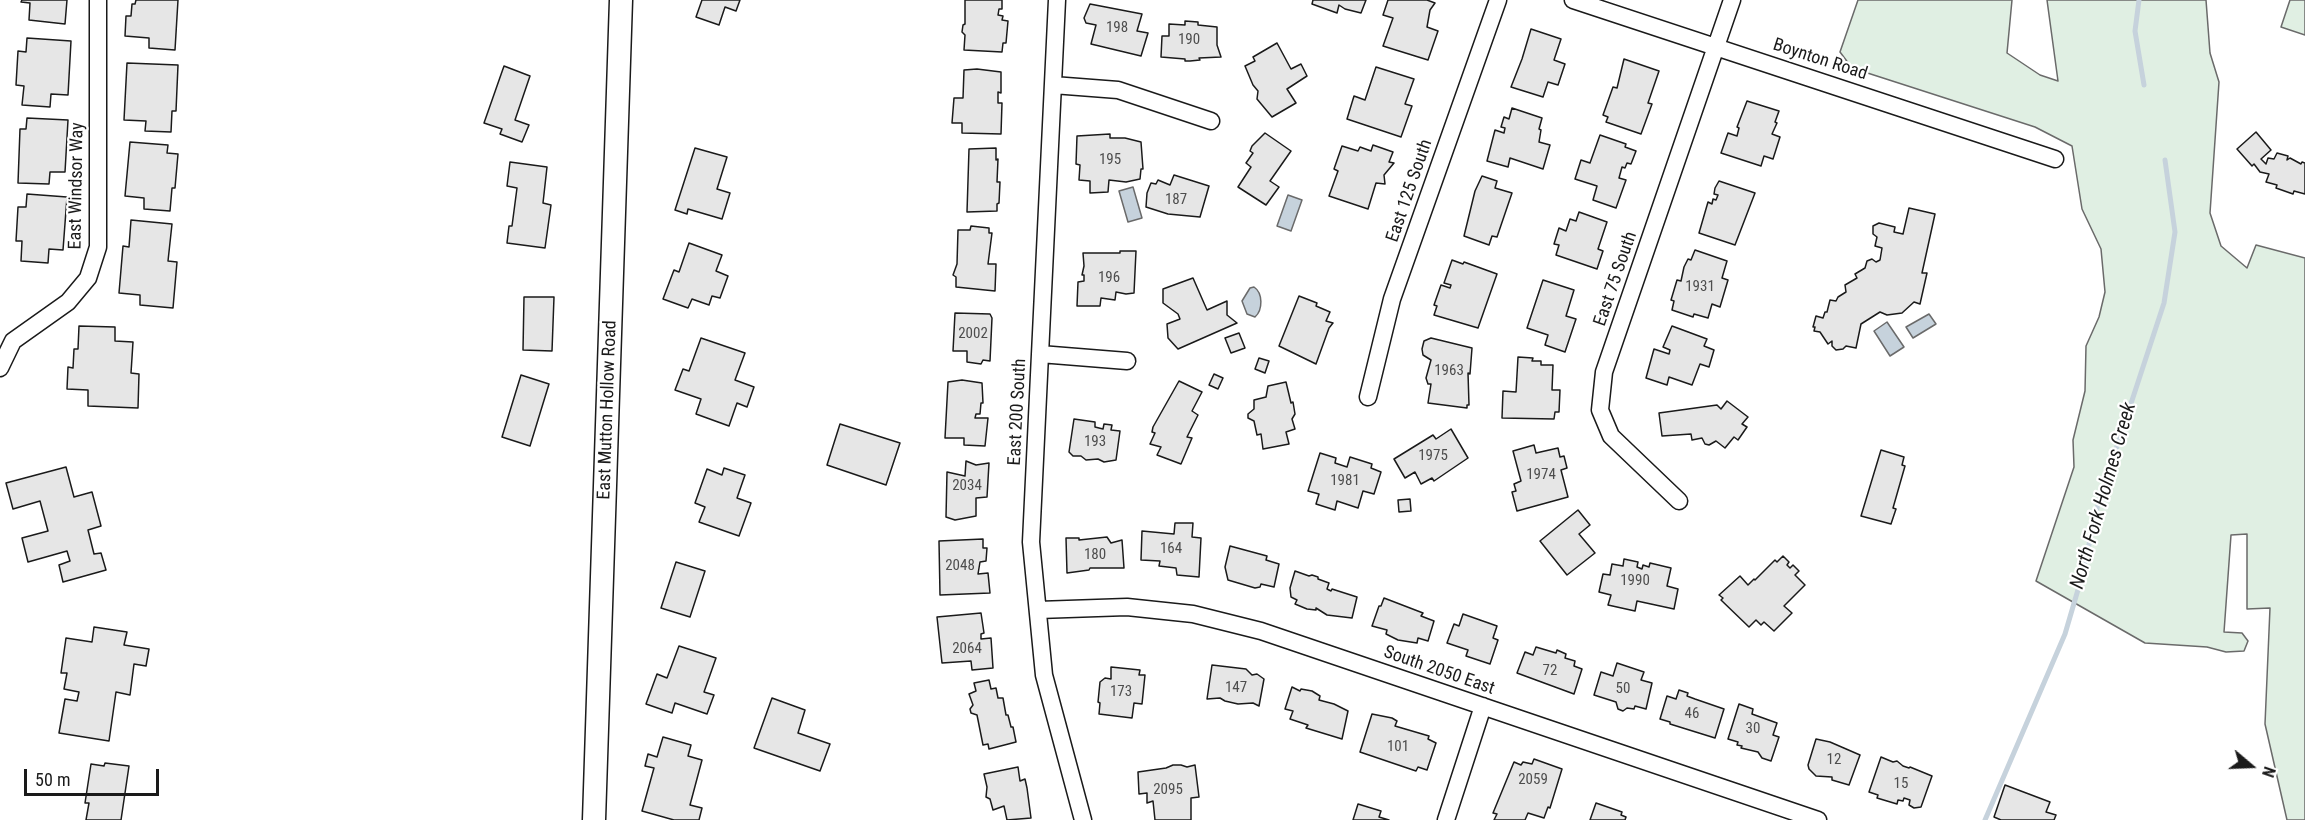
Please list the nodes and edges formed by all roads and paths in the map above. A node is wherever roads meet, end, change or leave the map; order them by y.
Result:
1 (98, 0) edge
2 (621, 0) edge
3 (1057, 0) edge
4 (1498, 0) edge
5 (1573, 0) edge
6 (1732, 0) edge
7 (1717, 46) junction
8 (1053, 85) junction
9 (1211, 121) dead end
10 (2055, 159) dead end
11 (1040, 354) junction
12 (1127, 361) dead end
13 (0, 369) edge
14 (1368, 397) dead end
15 (1679, 501) dead end
16 (1038, 610) junction
17 (1483, 706) junction
18 (1814, 819) edge
19 (594, 820) edge
20 (1083, 820) edge
21 (1446, 820) edge

1 - 13 street, East Windsor Way
2 - 19 street, East Mutton Hollow Road
3 - 8 street, East 200 South
4 - 14 street, East 125 South
5 - 7 street, Boynton Road
6 - 7 street, East 75 South
7 - 10 street, Boynton Road
7 - 15 street, East 75 South
8 - 9 street
8 - 11 street, East 200 South
11 - 12 street
11 - 16 street, East 200 South
16 - 17 street, South 2050 East
16 - 20 street, East 200 South
17 - 18 street, South 2050 East
17 - 21 street

